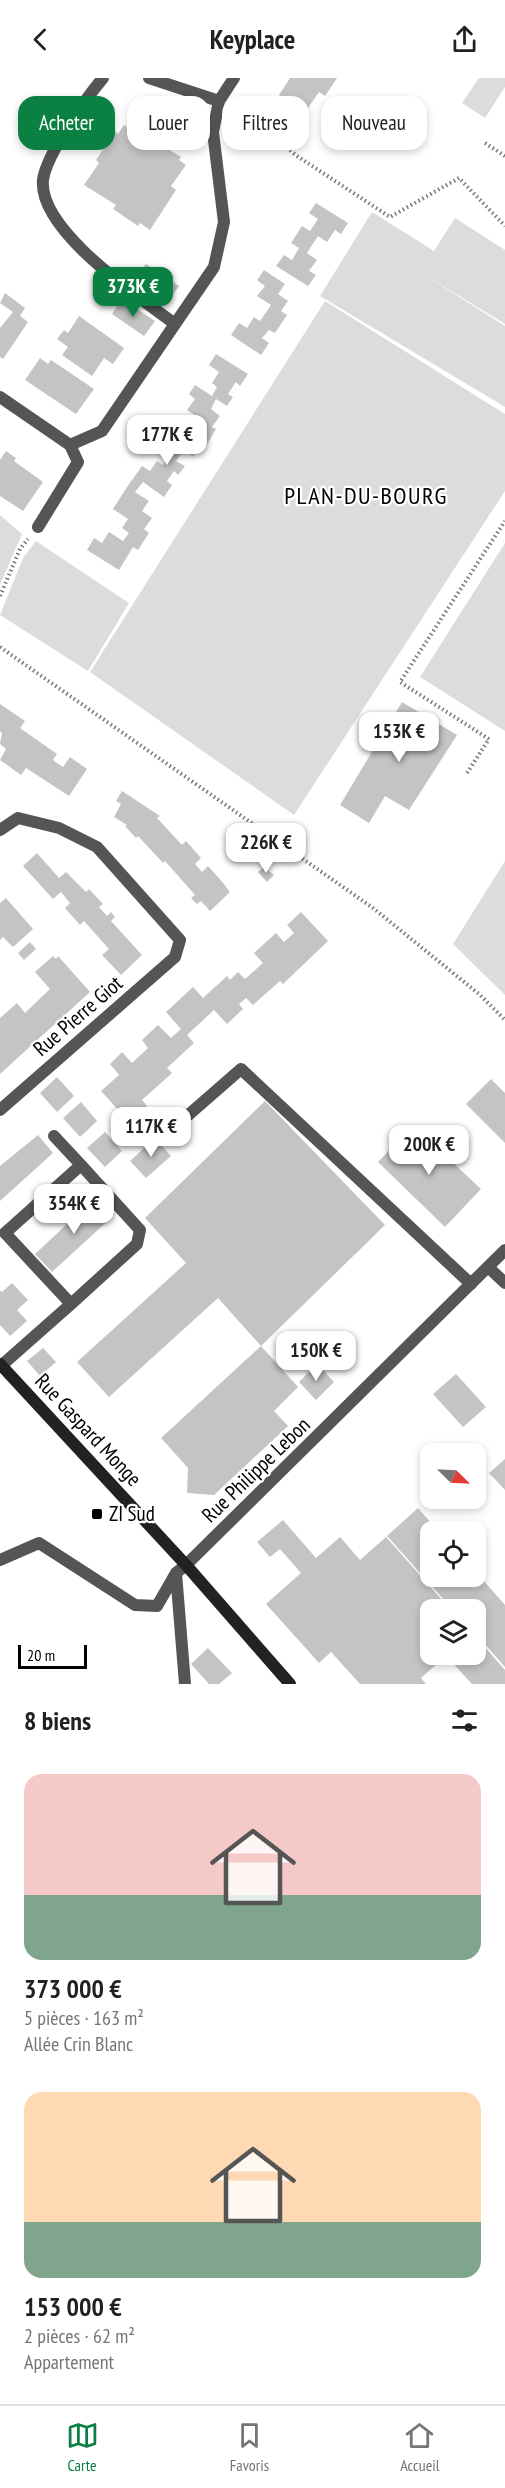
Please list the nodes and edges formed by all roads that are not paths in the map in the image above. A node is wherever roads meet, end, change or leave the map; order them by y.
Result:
1 (103, 78) edge
2 (148, 78) edge
3 (234, 78) edge
4 (219, 101) junction
5 (175, 324) junction
6 (0, 397) edge
7 (70, 445) junction
8 (38, 527) road end
9 (0, 828) edge
10 (0, 1110) edge
11 (178, 1124) dead end
12 (54, 1136) dead end
13 (81, 1165) junction
14 (3, 1231) edge
15 (505, 1250) edge
16 (488, 1267) junction
17 (505, 1283) edge
18 (471, 1284) junction
19 (71, 1304) junction
20 (1, 1364) edge
21 (0, 1560) edge
22 (186, 1565) junction
23 (176, 1573) junction
24 (185, 1684) edge
25 (290, 1684) edge

1 - 5 street
2 - 4 street
3 - 4 street
4 - 5 street
5 - 7 street
6 - 7 street
7 - 8 street
9 - 10 street, Rue Pierre Giot
11 - 18 street
12 - 13 street
13 - 14 street
13 - 19 street
14 - 19 street
15 - 16 street, Rue Philippe Lebon
16 - 17 street
16 - 18 street, Rue Philippe Lebon
18 - 22 street, Rue Philippe Lebon
19 - 20 street
20 - 22 street, Rue Gaspard Monge
21 - 23 street
22 - 23 street, Rue Philippe Lebon
22 - 25 street, Rue Gaspard Monge
23 - 24 street

